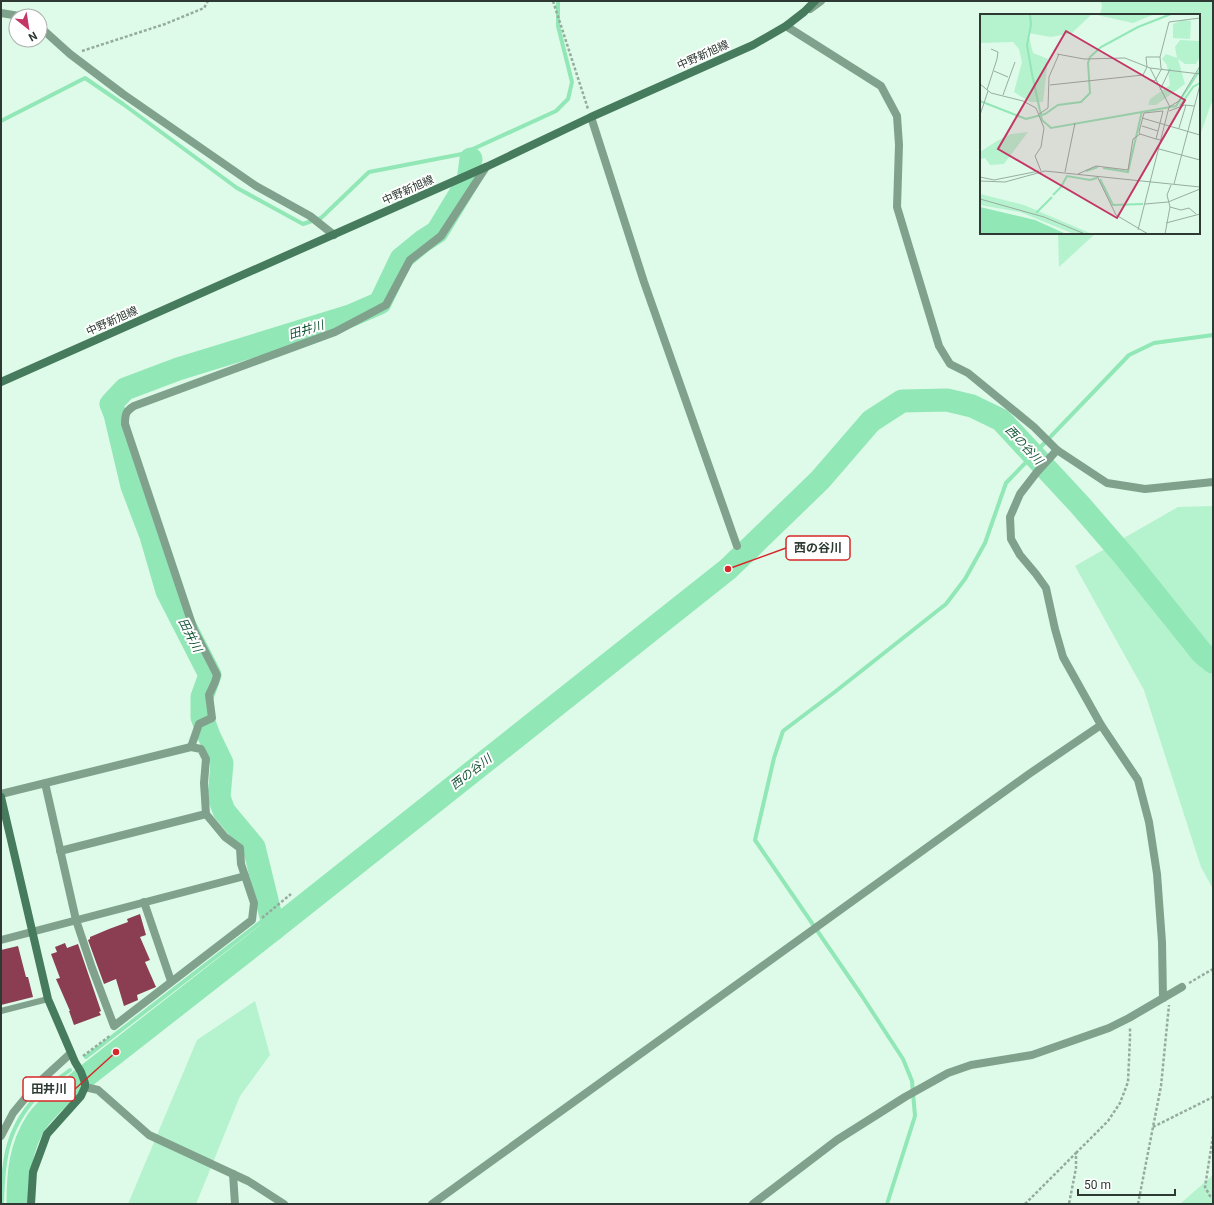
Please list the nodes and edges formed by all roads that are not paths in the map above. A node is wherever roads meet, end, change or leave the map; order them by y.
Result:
1 (815, 1) edge
2 (822, 1) edge
3 (804, 12) junction
4 (786, 26) junction
5 (48, 34) edge
6 (591, 117) junction
7 (486, 167) junction
8 (334, 234) junction
9 (1, 382) edge
10 (1057, 450) junction
11 (1213, 482) edge
12 (737, 546) dead end
13 (1101, 726) junction
14 (190, 748) junction
15 (45, 783) junction
16 (1, 794) edge
17 (1, 797) edge
18 (206, 814) junction
19 (60, 850) junction
20 (245, 876) junction
21 (144, 902) junction
22 (76, 920) junction
23 (33, 932) junction
24 (1, 940) edge
25 (171, 981) junction
26 (1182, 987) road end
27 (1162, 998) junction
28 (48, 999) junction
29 (1, 1011) edge
30 (71, 1053) junction
31 (85, 1087) junction
32 (1, 1136) edge
33 (233, 1174) junction
34 (31, 1204) edge
35 (235, 1204) edge
36 (284, 1204) edge
37 (432, 1204) edge
38 (753, 1204) edge

1 - 3 main road, 中野新旭線
2 - 3 street
3 - 4 main road, 中野新旭線
4 - 6 main road, 中野新旭線
4 - 10 street
5 - 8 street
6 - 7 main road, 中野新旭線
6 - 12 street
7 - 8 main road, 中野新旭線
7 - 14 street
8 - 9 main road, 中野新旭線
10 - 11 street
10 - 13 street
13 - 27 street
13 - 37 street
14 - 15 street
14 - 18 street
15 - 16 street
15 - 19 street
17 - 23 main road
18 - 19 street
18 - 20 street
19 - 22 street
20 - 21 street
20 - 25 street
21 - 22 street
21 - 25 street
22 - 23 street
22 - 25 street
23 - 24 street
23 - 28 main road
26 - 27 street
27 - 38 street
28 - 29 lane
28 - 30 main road
30 - 31 main road
30 - 32 street
31 - 33 street
31 - 34 main road
33 - 35 street
33 - 36 street

